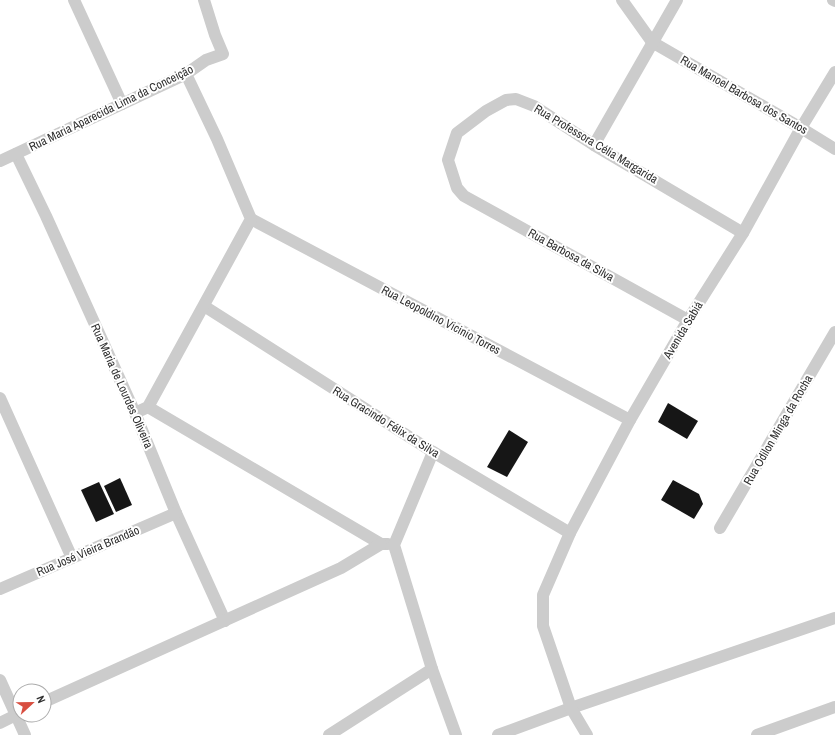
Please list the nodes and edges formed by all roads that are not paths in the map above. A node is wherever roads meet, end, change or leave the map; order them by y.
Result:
1 (74, 0) edge
2 (204, 0) edge
3 (622, 0) edge
4 (676, 0) edge
5 (652, 42) junction
6 (835, 72) edge
7 (186, 74) junction
8 (122, 104) junction
9 (801, 128) junction
10 (594, 145) junction
11 (835, 150) edge
12 (16, 154) junction
13 (0, 161) edge
14 (457, 188) joint
15 (252, 219) junction
16 (743, 233) junction
17 (204, 306) junction
18 (688, 320) junction
19 (835, 332) edge
20 (0, 398) edge
21 (148, 407) junction
22 (135, 413) junction
23 (630, 420) junction
24 (433, 452) junction
25 (176, 513) junction
26 (720, 528) dead end
27 (570, 533) junction
28 (381, 544) junction
29 (394, 544) junction
30 (72, 558) junction
31 (0, 589) edge
32 (835, 618) edge
33 (225, 621) junction
34 (432, 669) junction
35 (0, 680) edge
36 (52, 698) edge
37 (12, 703) edge
38 (835, 707) edge
39 (571, 708) junction
40 (12, 717) edge
41 (0, 722) edge
42 (21, 723) edge
43 (25, 735) edge
44 (329, 735) edge
45 (456, 735) edge
46 (498, 735) edge
47 (587, 735) edge
48 (758, 735) edge

1 - 8 street
2 - 7 street, Rua Maria Aparecida Lima da Conceição
3 - 5 street
4 - 5 street
5 - 9 street, Rua Manoel Barbosa dos Santos
5 - 10 street
6 - 9 street, Avenida Sabiá
7 - 8 street, Rua Maria Aparecida Lima da Conceição
7 - 15 street
8 - 12 street, Rua Maria Aparecida Lima da Conceição
9 - 11 street, Rua Manoel Barbosa dos Santos
9 - 16 street, Avenida Sabiá
10 - 14 street, Rua Professora Célia Margarida
10 - 16 street, Rua Professora Célia Margarida
12 - 13 street, Rua Maria Aparecida Lima da Conceição
12 - 22 street, Rua Maria de Lourdes Oliveira
14 - 18 street, Rua Barbosa da Silva
15 - 17 street
15 - 23 street, Rua Leopoldino Vicinio Torres
16 - 18 street, Avenida Sabiá
17 - 21 street
17 - 24 street, Rua Gracindo Félix da Silva
18 - 23 street, Avenida Sabiá
19 - 26 street, Rua Odilon Minga da Rocha
20 - 30 street
21 - 22 street
21 - 28 street
22 - 25 street, Rua Maria de Lourdes Oliveira
23 - 27 street, Avenida Sabiá
24 - 27 street, Rua Gracindo Félix da Silva
24 - 29 street
25 - 30 street, Rua José Vieira Brandão
25 - 33 street, Rua Maria de Lourdes Oliveira
27 - 39 street, Avenida Sabiá
28 - 29 street
28 - 33 street
29 - 34 street
30 - 31 street, Rua José Vieira Brandão
32 - 39 street
33 - 36 street
34 - 44 street
34 - 45 street
35 - 37 street
38 - 48 street
39 - 46 street
39 - 47 street
40 - 41 street
42 - 43 street

